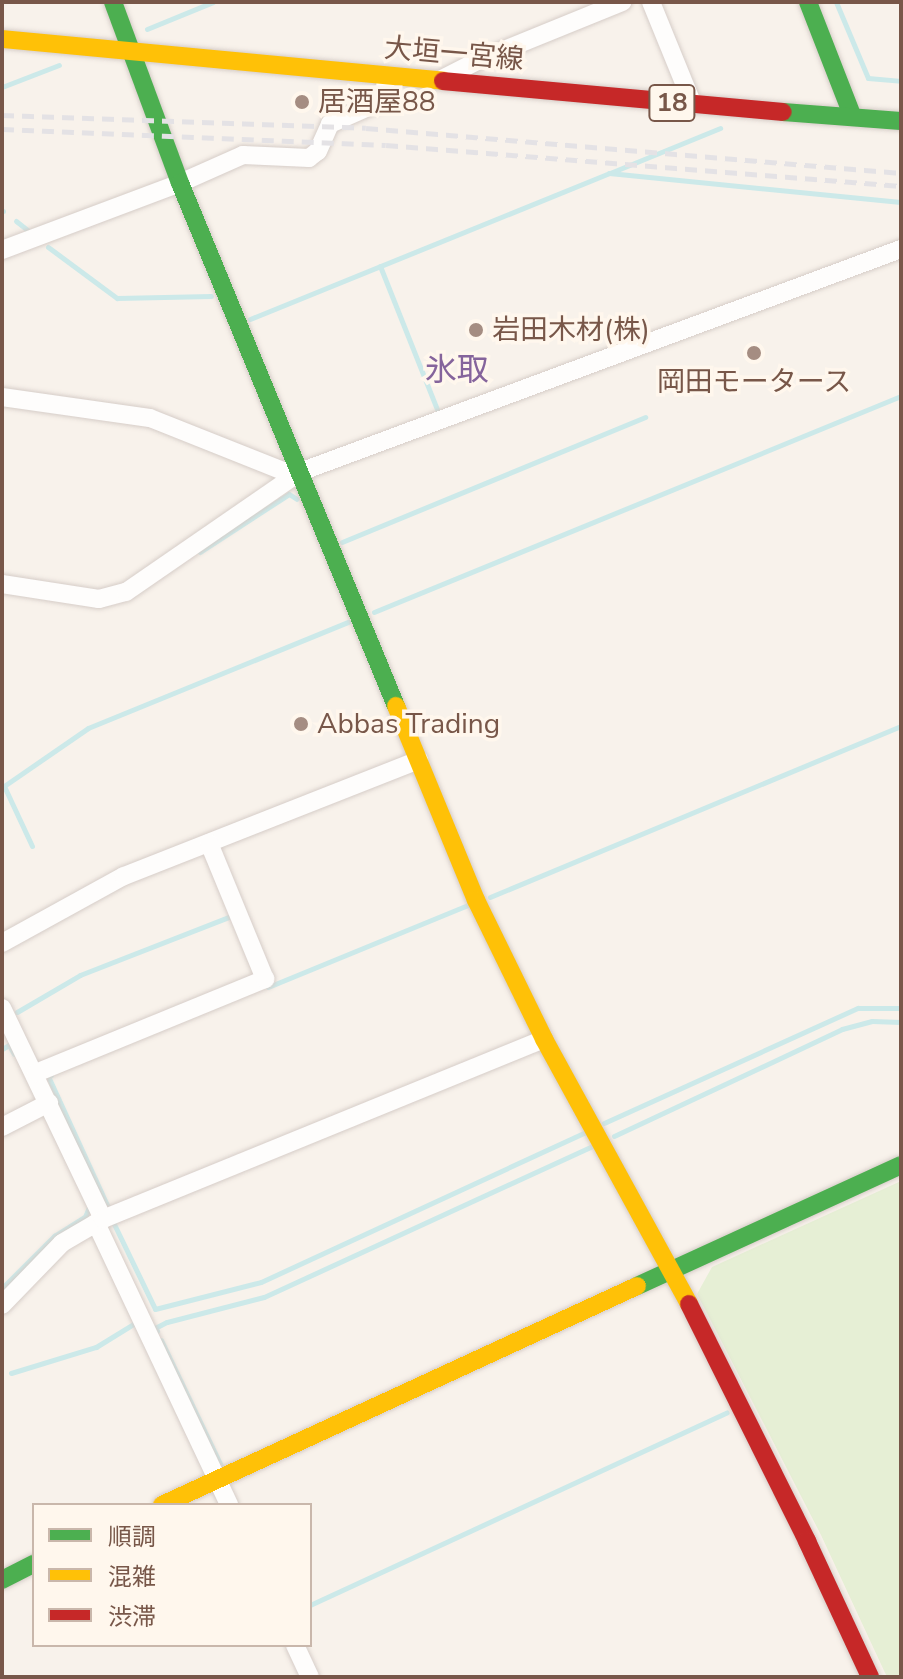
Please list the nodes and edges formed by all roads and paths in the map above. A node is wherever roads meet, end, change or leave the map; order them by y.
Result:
1 (113, 2) edge
2 (622, 2) edge
3 (651, 2) edge
4 (808, 2) edge
5 (2, 39) edge
6 (132, 51) junction
7 (386, 76) junction
8 (442, 79) junction
9 (693, 105) junction
10 (852, 115) junction
11 (901, 121) edge
12 (180, 183) junction
13 (901, 249) edge
14 (2, 250) edge
15 (2, 397) edge
16 (300, 472) junction
17 (2, 584) edge
18 (419, 760) junction
19 (209, 843) junction
20 (2, 943) edge
21 (2, 1008) edge
22 (544, 1039) junction
23 (36, 1073) junction
24 (49, 1103) junction
25 (2, 1127) edge
26 (901, 1165) edge
27 (100, 1221) junction
28 (671, 1269) junction
29 (2, 1305) edge
30 (217, 1480) junction
31 (166, 1503) edge
32 (228, 1503) edge
33 (32, 1565) edge
34 (2, 1580) edge
35 (296, 1647) edge
36 (310, 1677) edge
37 (870, 1677) edge

1 - 6 street
2 - 8 street
3 - 9 street
4 - 10 street
5 - 6 street, 大垣一宮線 / 18
6 - 7 street, 大垣一宮線 / 18
6 - 12 street
7 - 8 street, 大垣一宮線 / 18
7 - 12 street
8 - 9 street, 大垣一宮線 / 18
9 - 10 street, 大垣一宮線 / 18
10 - 11 street, 大垣一宮線 / 18
12 - 14 street
12 - 16 street
13 - 16 street
15 - 16 street
16 - 17 street
16 - 18 street
18 - 19 street
18 - 22 street
19 - 20 street
19 - 23 street
21 - 23 street
22 - 27 street
22 - 28 street
23 - 24 street
24 - 25 street
24 - 27 street
26 - 28 street
27 - 29 street
27 - 30 street
28 - 30 street
28 - 37 street
30 - 31 street
30 - 32 street
33 - 34 street
35 - 36 street

